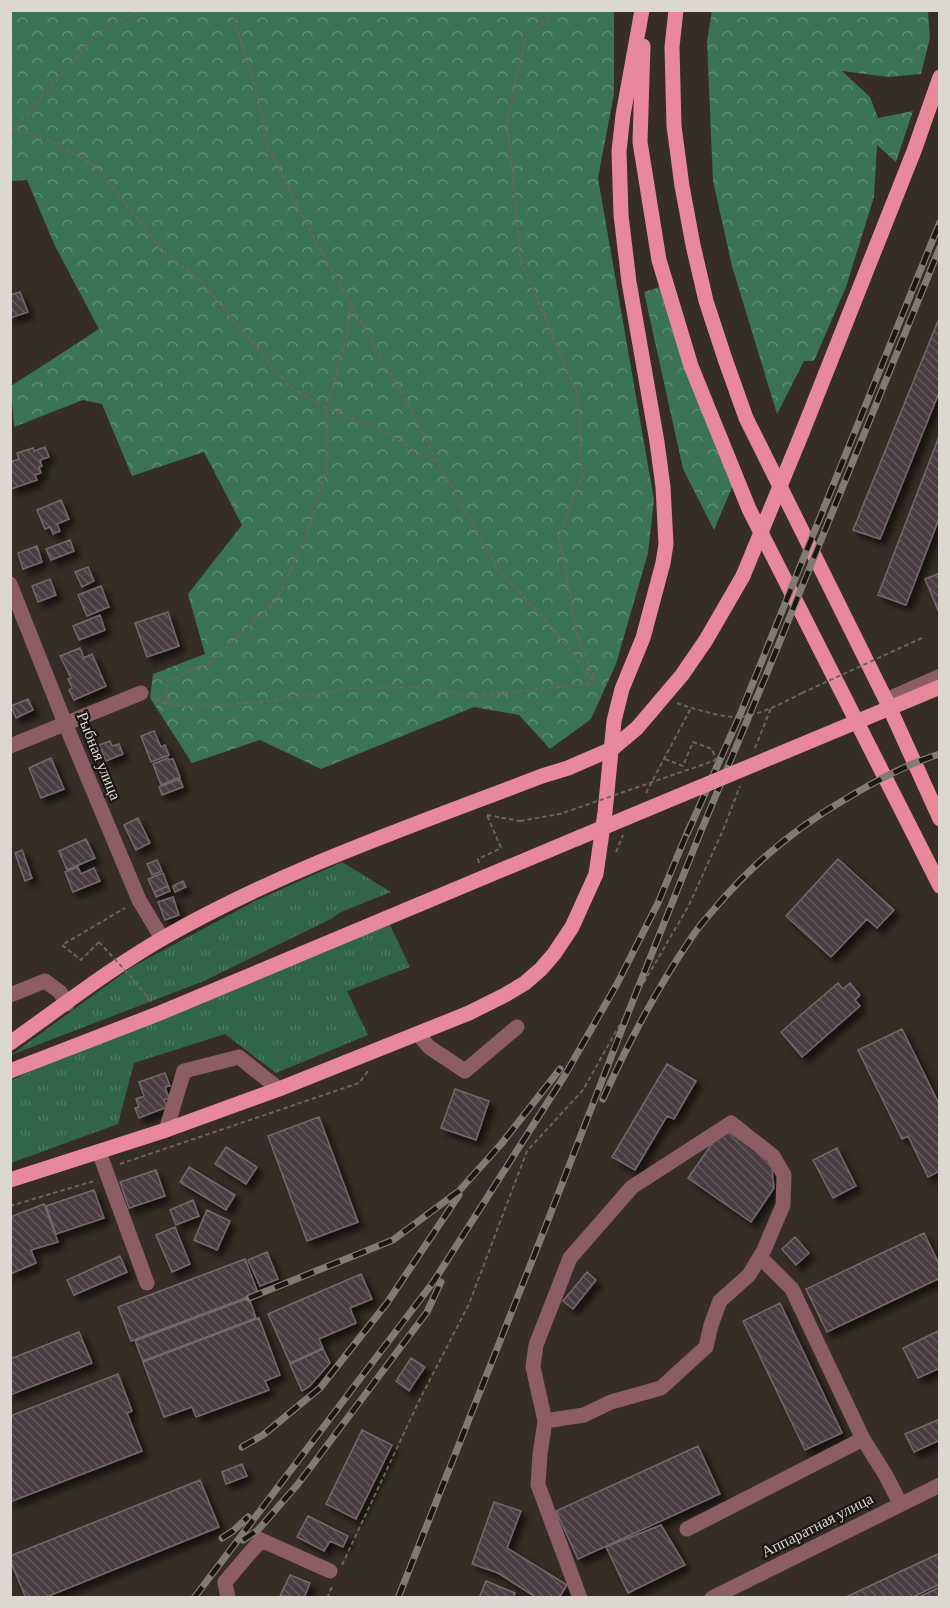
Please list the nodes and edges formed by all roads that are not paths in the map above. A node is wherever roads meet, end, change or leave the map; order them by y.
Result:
1 (643, 10) edge
2 (676, 10) edge
3 (939, 69) edge
4 (938, 82) edge
5 (10, 584) edge
6 (939, 676) edge
7 (939, 687) edge
8 (141, 693) road end
9 (886, 700) junction
10 (65, 723) junction
11 (10, 746) edge
12 (612, 749) junction
13 (939, 819) edge
14 (939, 886) edge
15 (162, 938) junction
16 (10, 995) edge
17 (67, 1004) junction
18 (517, 1027) dead end
19 (417, 1034) junction
20 (10, 1043) edge
21 (10, 1071) edge
22 (279, 1089) junction
23 (166, 1130) junction
24 (99, 1152) junction
25 (10, 1180) edge
26 (760, 1257) junction
27 (147, 1283) dead end
28 (545, 1421) junction
29 (863, 1440) junction
30 (939, 1485) edge
31 (900, 1503) junction
32 (687, 1529) dead end
33 (336, 1569) road end
34 (228, 1598) edge
35 (580, 1598) edge
36 (712, 1598) edge

1 - 12 main road
1 - 14 main road
2 - 9 main road
3 - 4 main road
4 - 12 main road, bridge
5 - 10 street, Рыбная улица
6 - 9 street
7 - 21 main road, bridge
8 - 10 street
9 - 13 main road
10 - 11 street
10 - 15 street, Рыбная улица
12 - 15 main road
12 - 19 main road
15 - 17 main road
16 - 17 street
17 - 20 main road
18 - 19 street
19 - 22 main road
22 - 23 main road
22 - 23 street
23 - 24 main road
24 - 25 main road
24 - 27 street
26 - 28 street
26 - 28 street
26 - 29 street
28 - 35 street
29 - 31 street
29 - 32 street
30 - 31 street, Аппаратная улица
31 - 36 street, Аппаратная улица
33 - 34 street

